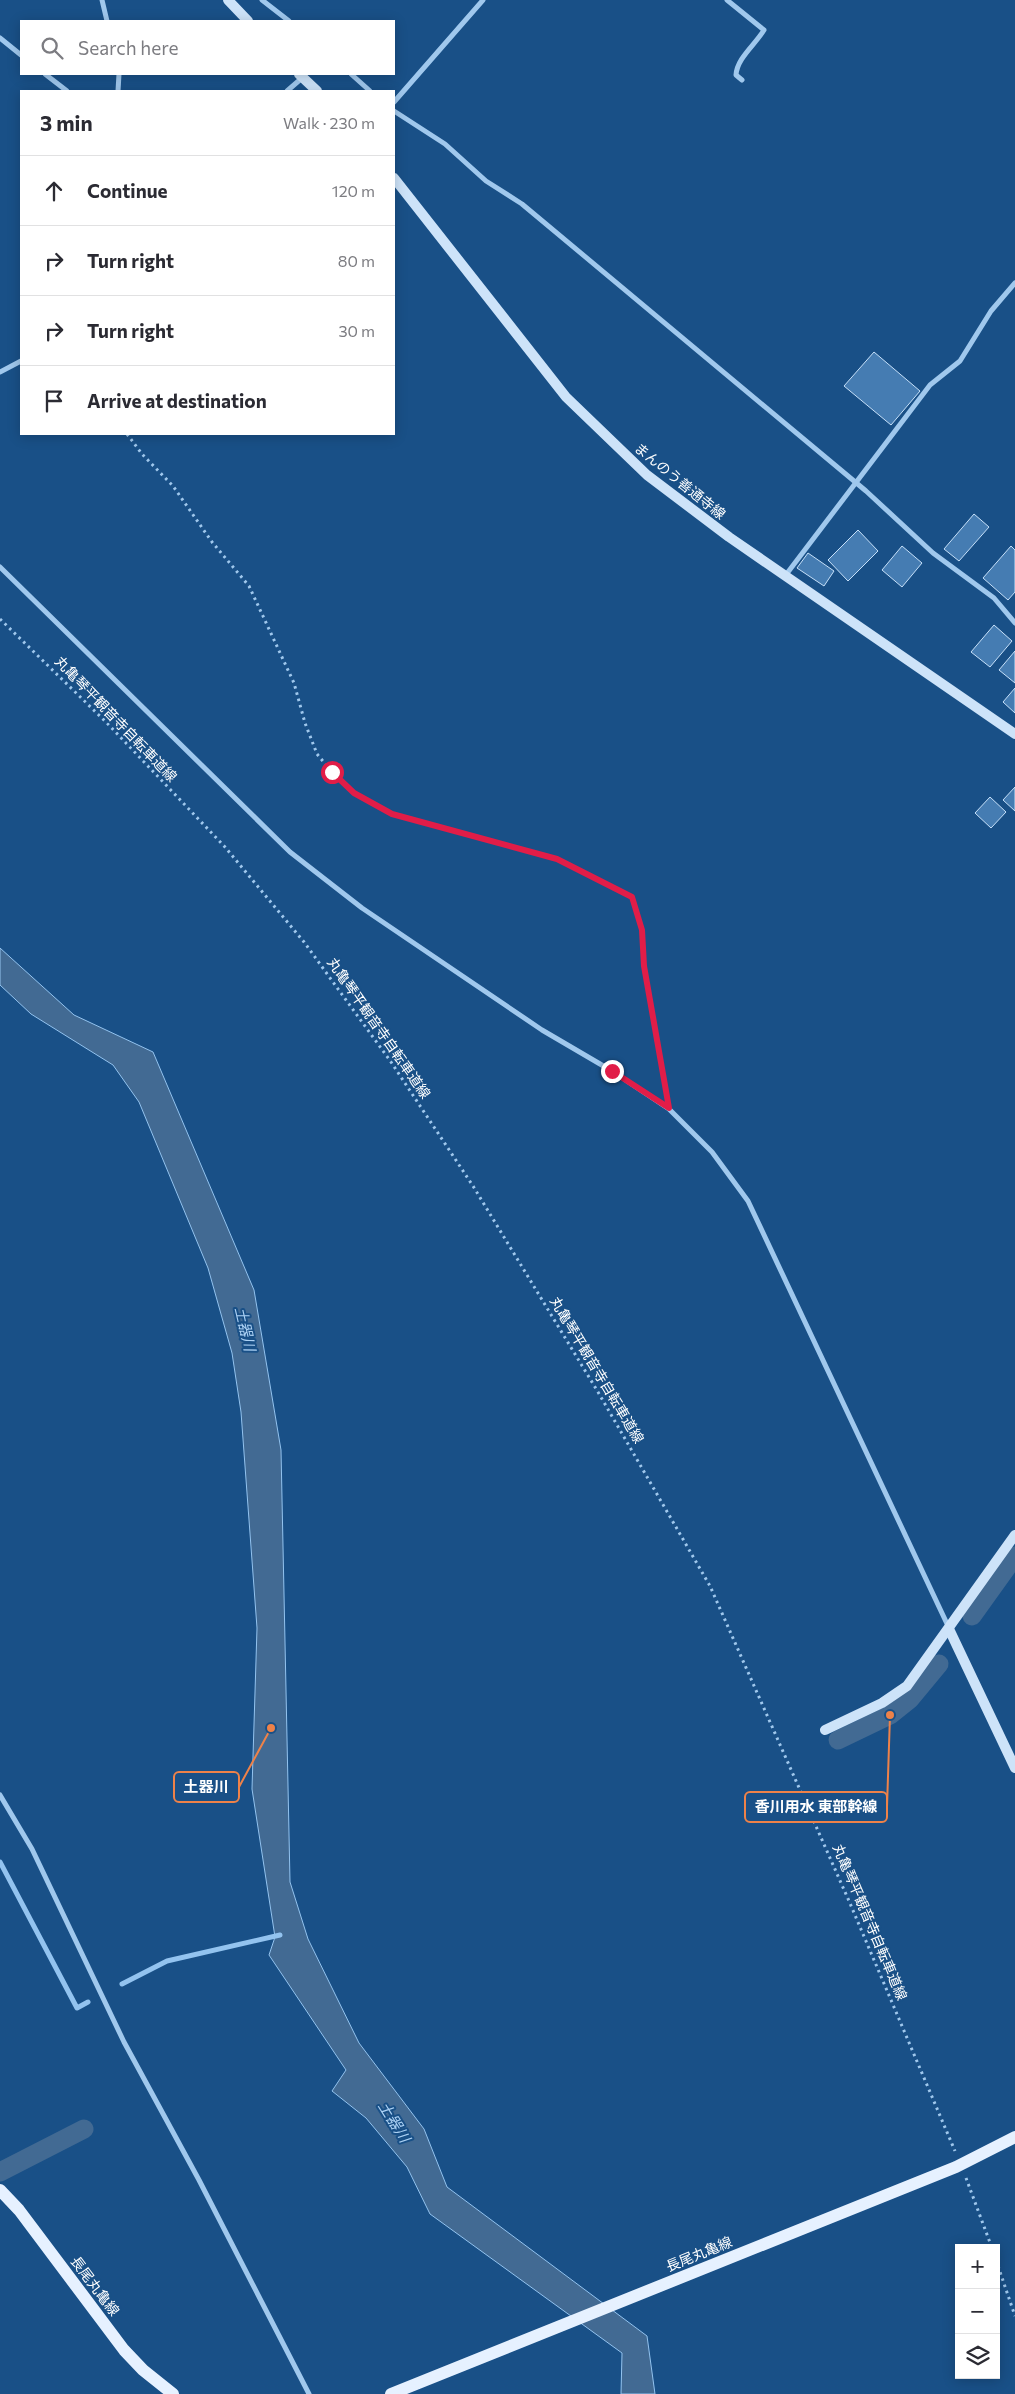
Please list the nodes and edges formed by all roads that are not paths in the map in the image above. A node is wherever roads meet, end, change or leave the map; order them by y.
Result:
1 (102, 0) edge
2 (228, 0) edge
3 (262, 0) edge
4 (483, 0) edge
5 (727, 0) edge
6 (107, 20) edge
7 (247, 20) edge
8 (288, 20) edge
9 (0, 38) edge
10 (20, 54) edge
11 (46, 75) edge
12 (119, 75) edge
13 (352, 75) edge
14 (301, 76) edge
15 (742, 80) dead end
16 (66, 90) edge
17 (118, 90) edge
18 (288, 90) edge
19 (316, 90) edge
20 (369, 90) edge
21 (395, 101) edge
22 (395, 112) edge
23 (395, 179) edge
24 (1015, 283) edge
25 (20, 362) edge
26 (0, 372) edge
27 (856, 483) junction
28 (0, 567) edge
29 (786, 576) junction
30 (1015, 623) edge
31 (1015, 734) edge
32 (1015, 1535) edge
33 (949, 1629) junction
34 (825, 1730) dead end
35 (1015, 1768) edge
36 (0, 1795) edge
37 (1015, 2137) edge
38 (0, 2190) edge
39 (173, 2394) edge
40 (309, 2394) edge
41 (392, 2394) edge

1 - 6 street
2 - 7 main road
3 - 8 street
4 - 21 street
5 - 15 street
9 - 10 street
11 - 16 street
12 - 17 street
13 - 20 street
14 - 18 street
14 - 19 main road
22 - 27 street
23 - 29 main road, まんのう善通寺線
24 - 27 street
25 - 26 street
27 - 29 street
27 - 30 street
28 - 33 street
29 - 31 main road, まんのう善通寺線
32 - 33 main road
33 - 34 main road
33 - 35 main road
36 - 40 street
37 - 41 main road, 長尾丸亀線
38 - 39 main road, 長尾丸亀線

